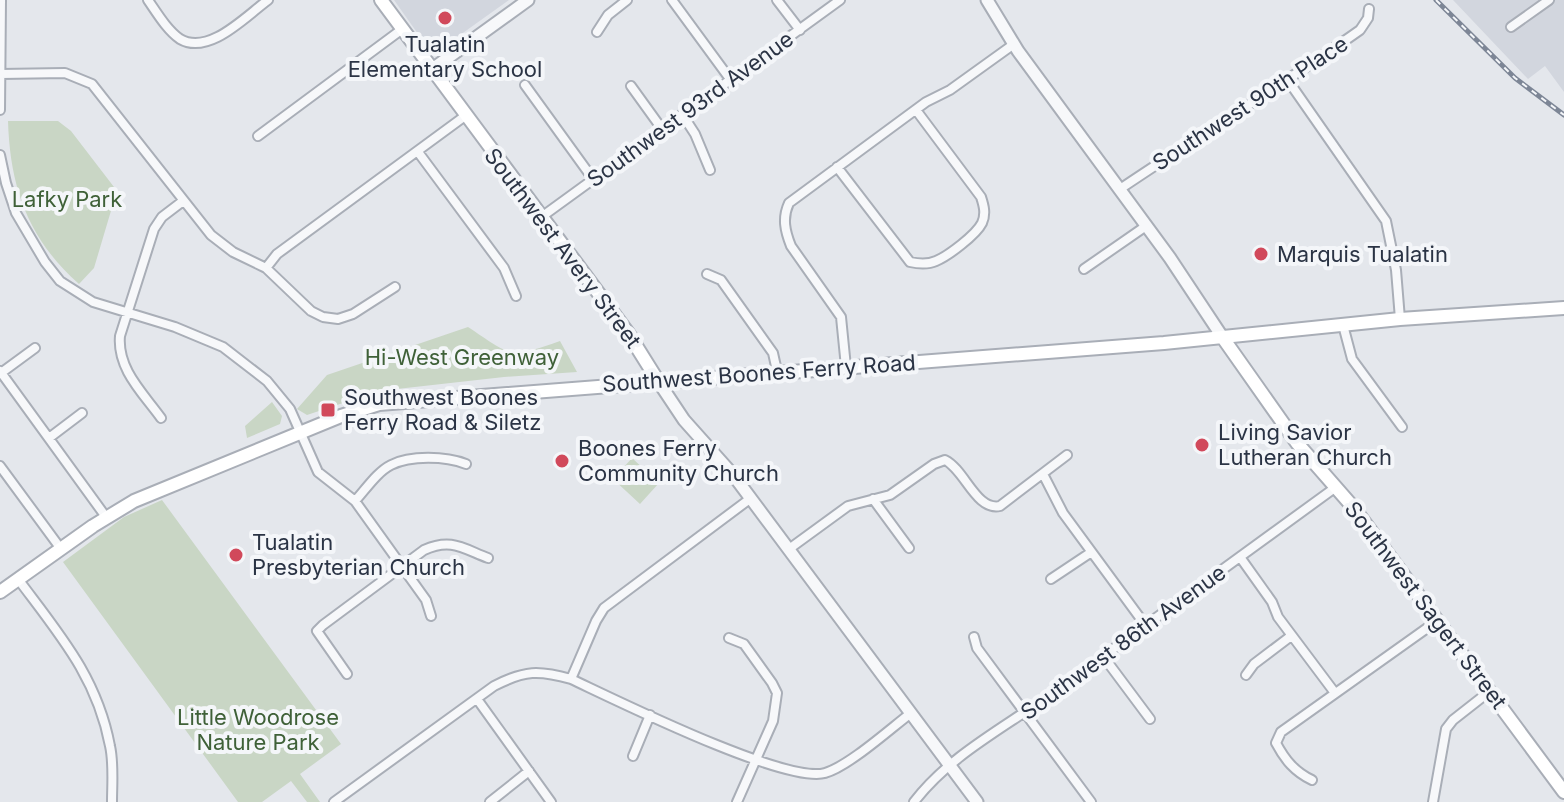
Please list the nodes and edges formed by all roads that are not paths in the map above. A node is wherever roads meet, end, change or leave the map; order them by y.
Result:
1 (1, 0) edge
2 (148, 0) edge
3 (268, 0) edge
4 (381, 0) edge
5 (528, 0) edge
6 (627, 0) edge
7 (672, 0) edge
8 (777, 0) edge
9 (840, 0) edge
10 (987, 0) edge
11 (1549, 0) edge
12 (1369, 9) dead end
13 (1511, 27) dead end
14 (401, 30) junction
15 (800, 30) junction
16 (597, 32) dead end
17 (1014, 44) junction
18 (431, 70) junction
19 (1, 74) edge
20 (730, 79) junction
21 (1287, 79) junction
22 (525, 85) dead end
23 (631, 86) dead end
24 (0, 110) edge
25 (916, 110) junction
26 (682, 114) junction
27 (465, 116) junction
28 (662, 129) junction
29 (258, 136) dead end
30 (418, 152) junction
31 (0, 155) edge
32 (837, 167) junction
33 (710, 170) dead end
34 (593, 179) junction
35 (1120, 189) junction
36 (183, 201) junction
37 (540, 218) junction
38 (1146, 226) junction
39 (266, 268) junction
40 (1084, 269) dead end
41 (707, 274) dead end
42 (395, 287) dead end
43 (516, 296) dead end
44 (1564, 308) edge
45 (126, 311) junction
46 (1400, 319) junction
47 (1343, 325) junction
48 (1223, 338) junction
49 (35, 348) dead end
50 (846, 367) junction
51 (777, 371) junction
52 (1, 372) edge
53 (658, 381) junction
54 (82, 413) dead end
55 (161, 418) dead end
56 (1402, 427) dead end
57 (301, 432) junction
58 (49, 438) junction
59 (1067, 455) dead end
60 (466, 464) dead end
61 (0, 466) edge
62 (1043, 474) junction
63 (1336, 487) junction
64 (751, 498) junction
65 (873, 499) junction
66 (355, 501) junction
67 (106, 517) junction
68 (909, 548) dead end
69 (61, 549) junction
70 (789, 549) junction
71 (1090, 553) junction
72 (1240, 557) junction
73 (488, 558) dead end
74 (403, 566) junction
75 (18, 579) junction
76 (1051, 579) dead end
77 (0, 592) edge
78 (431, 616) dead end
79 (1437, 621) junction
80 (1146, 626) junction
81 (1291, 636) junction
82 (974, 637) dead end
83 (729, 638) dead end
84 (1103, 656) junction
85 (347, 674) dead end
86 (1246, 675) dead end
87 (571, 679) junction
88 (1490, 691) junction
89 (1335, 693) junction
90 (477, 699) junction
91 (911, 713) junction
92 (1025, 713) junction
93 (650, 715) junction
94 (1150, 719) dead end
95 (633, 756) dead end
96 (756, 760) junction
97 (949, 765) junction
98 (529, 771) junction
99 (1312, 780) dead end
100 (1564, 792) edge
101 (112, 802) edge
102 (334, 802) edge
103 (490, 802) edge
104 (551, 802) edge
105 (737, 802) edge
106 (914, 802) edge
107 (977, 802) edge
108 (1091, 802) edge
109 (1433, 802) edge

1 - 19 street
2 - 3 street
4 - 14 main road, Southwest Avery Street
5 - 18 street
6 - 16 street
7 - 20 street
8 - 15 street
9 - 15 street, Southwest 93rd Avenue
10 - 17 street, Southwest Sagert Street
11 - 13 street
12 - 21 street, Southwest 90th Place
14 - 18 main road, Southwest Avery Street
14 - 29 street
15 - 20 street, Southwest 93rd Avenue
17 - 25 street
17 - 35 street, Southwest Sagert Street
18 - 27 main road, Southwest Avery Street
19 - 24 street
19 - 36 street
20 - 26 street, Southwest 93rd Avenue
21 - 35 street, Southwest 90th Place
21 - 46 street
22 - 34 street
23 - 28 street
25 - 32 street
25 - 32 street
26 - 28 street, Southwest 93rd Avenue
26 - 33 street
27 - 30 street
27 - 37 main road, Southwest Avery Street
28 - 34 street, Southwest 93rd Avenue
30 - 39 street
30 - 43 street
31 - 45 street
32 - 50 street
34 - 37 street, Southwest 93rd Avenue
35 - 38 street, Southwest Sagert Street
36 - 39 street
36 - 45 street
37 - 53 main road, Southwest Avery Street
38 - 40 street
38 - 48 street, Southwest Sagert Street
39 - 42 street
41 - 51 street
44 - 46 main road, Southwest Boones Ferry Road
45 - 55 street
45 - 57 street
46 - 47 main road, Southwest Boones Ferry Road
47 - 48 main road, Southwest Boones Ferry Road
47 - 56 street
48 - 50 main road, Southwest Boones Ferry Road
48 - 63 main road, Southwest Sagert Street
49 - 52 street
50 - 51 main road, Southwest Boones Ferry Road
51 - 53 main road, Southwest Boones Ferry Road
52 - 58 street
53 - 57 main road, Southwest Boones Ferry Road
53 - 64 street, Southwest Avery Street
54 - 58 street
57 - 66 street
57 - 67 main road, Southwest Boones Ferry Road
58 - 67 street
59 - 62 street
60 - 66 street
61 - 69 street
62 - 65 street
62 - 71 street
63 - 72 street, Southwest 86th Avenue
63 - 79 main road, Southwest Sagert Street
64 - 70 street, Southwest Avery Street
64 - 87 street
65 - 68 street
65 - 70 street
66 - 74 street
67 - 69 main road, Southwest Boones Ferry Road
69 - 75 main road, Southwest Boones Ferry Road
70 - 91 street, Southwest Avery Street
71 - 76 street
71 - 80 street
72 - 80 street, Southwest 86th Avenue
72 - 81 street
73 - 74 street
74 - 78 street
74 - 85 street
75 - 77 main road, Southwest Boones Ferry Road
75 - 101 street
79 - 88 main road, Southwest Sagert Street
79 - 89 street
80 - 84 street, Southwest 86th Avenue
81 - 86 street
81 - 89 street
82 - 92 street
83 - 96 street
84 - 92 street, Southwest 86th Avenue
84 - 94 street
87 - 90 street
87 - 93 street
88 - 100 main road, Southwest Sagert Street
88 - 109 street
89 - 99 street
90 - 98 street
90 - 102 street
91 - 96 street
91 - 97 street, Southwest Avery Street
92 - 97 street, Southwest 86th Avenue
92 - 108 street
93 - 95 street
93 - 96 street
96 - 105 street
97 - 106 street, Southwest 86th Avenue
97 - 107 street, Southwest Avery Street
98 - 103 street
98 - 104 street

